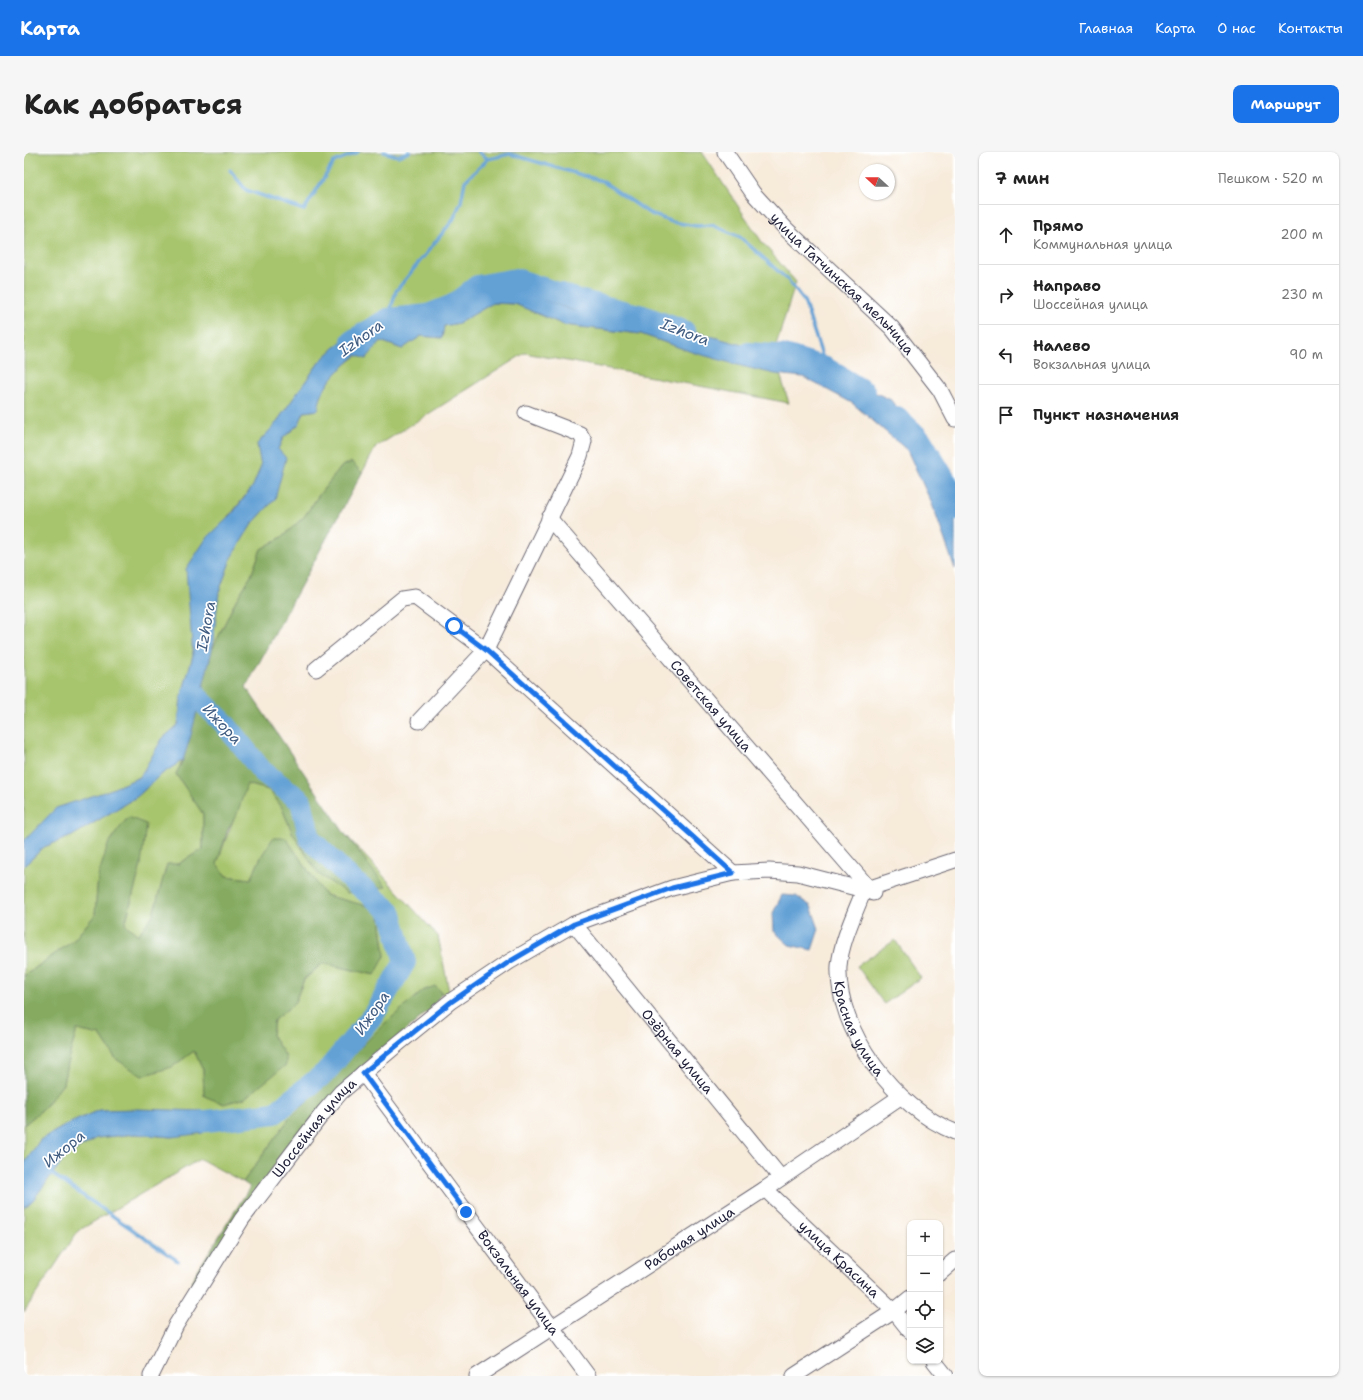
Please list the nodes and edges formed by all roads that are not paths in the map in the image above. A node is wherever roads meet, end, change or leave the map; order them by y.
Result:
1 (725, 152) edge
2 (526, 413) dead end
3 (955, 419) edge
4 (549, 518) junction
5 (486, 650) junction
6 (316, 669) dead end
7 (419, 721) dead end
8 (955, 860) edge
9 (733, 873) junction
10 (869, 891) junction
11 (574, 924) junction
12 (363, 1073) junction
13 (900, 1097) junction
14 (955, 1132) edge
15 (781, 1178) junction
16 (765, 1189) junction
17 (955, 1260) edge
18 (943, 1270) edge
19 (907, 1300) edge
20 (894, 1311) junction
21 (908, 1328) edge
22 (552, 1329) junction
23 (936, 1364) edge
24 (151, 1376) edge
25 (477, 1376) edge
26 (588, 1376) edge
27 (794, 1376) edge
28 (946, 1376) edge

1 - 3 street, улица Гатчинская мельница
2 - 4 street
4 - 5 street
4 - 10 street, Советская улица
5 - 6 street
5 - 7 street
5 - 9 street
8 - 10 street
9 - 10 street, Шоссейная улица
9 - 11 street, Шоссейная улица
10 - 13 street, Красная улица
11 - 12 street, Шоссейная улица
11 - 15 street, Озёрная улица
12 - 22 street, Вокзальная улица
12 - 24 street, Шоссейная улица
13 - 14 street, Красная улица
13 - 15 street, Рабочая улица
15 - 16 street, Рабочая улица
16 - 20 street, улица Красина
16 - 22 street, Рабочая улица
17 - 18 street
19 - 20 street
20 - 21 street, улица Красина
20 - 27 street
22 - 25 street, Рабочая улица
22 - 26 street, Вокзальная улица
23 - 28 street

